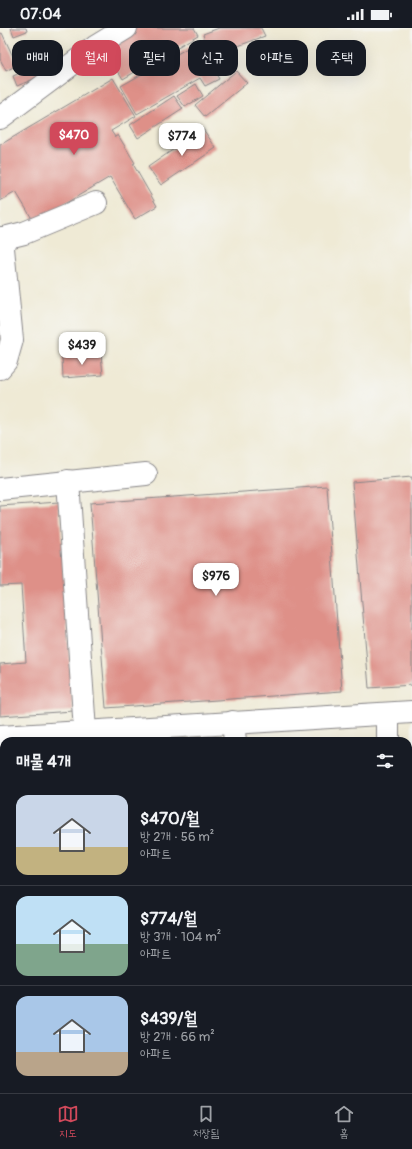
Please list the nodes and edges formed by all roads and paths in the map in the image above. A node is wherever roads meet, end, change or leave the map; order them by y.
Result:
1 (126, 28) edge
2 (0, 118) edge
3 (96, 203) dead end
4 (1, 239) edge
5 (0, 368) edge
6 (146, 474) dead end
7 (68, 482) junction
8 (0, 489) edge
9 (412, 712) edge
10 (388, 714) junction
11 (85, 731) junction
12 (234, 732) edge
13 (43, 737) edge
14 (388, 737) edge

1 - 2 street
3 - 4 street
4 - 5 street
6 - 7 street
7 - 8 street
7 - 11 street
9 - 10 street
10 - 12 street
10 - 14 street
11 - 12 street
11 - 13 street

